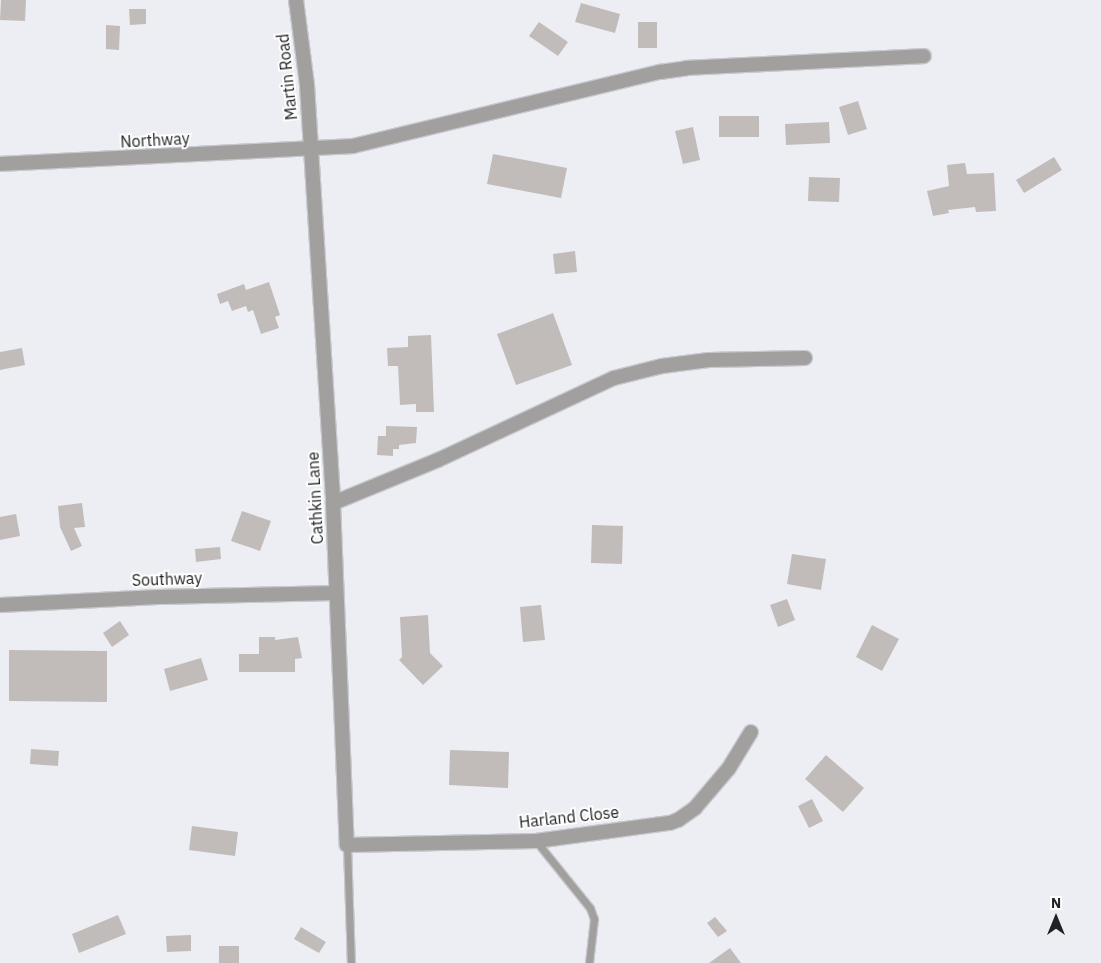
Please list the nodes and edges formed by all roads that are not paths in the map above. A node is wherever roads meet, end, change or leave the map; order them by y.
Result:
1 (296, 0) edge
2 (924, 56) dead end
3 (311, 150) junction
4 (0, 164) edge
5 (805, 358) dead end
6 (333, 503) junction
7 (336, 593) junction
8 (0, 605) edge
9 (751, 732) dead end
10 (536, 841) junction
11 (347, 845) junction
12 (351, 963) edge
13 (589, 963) edge

1 - 3 street, Martin Road
2 - 3 street, Northway
3 - 4 street, Northway
3 - 6 street, Cathkin Lane
5 - 6 street
6 - 7 street, Cathkin Lane
7 - 8 street, Southway
7 - 11 street, Cathkin Lane
9 - 10 street, Harland Close
10 - 11 street, Harland Close
10 - 13 lane
11 - 12 lane

